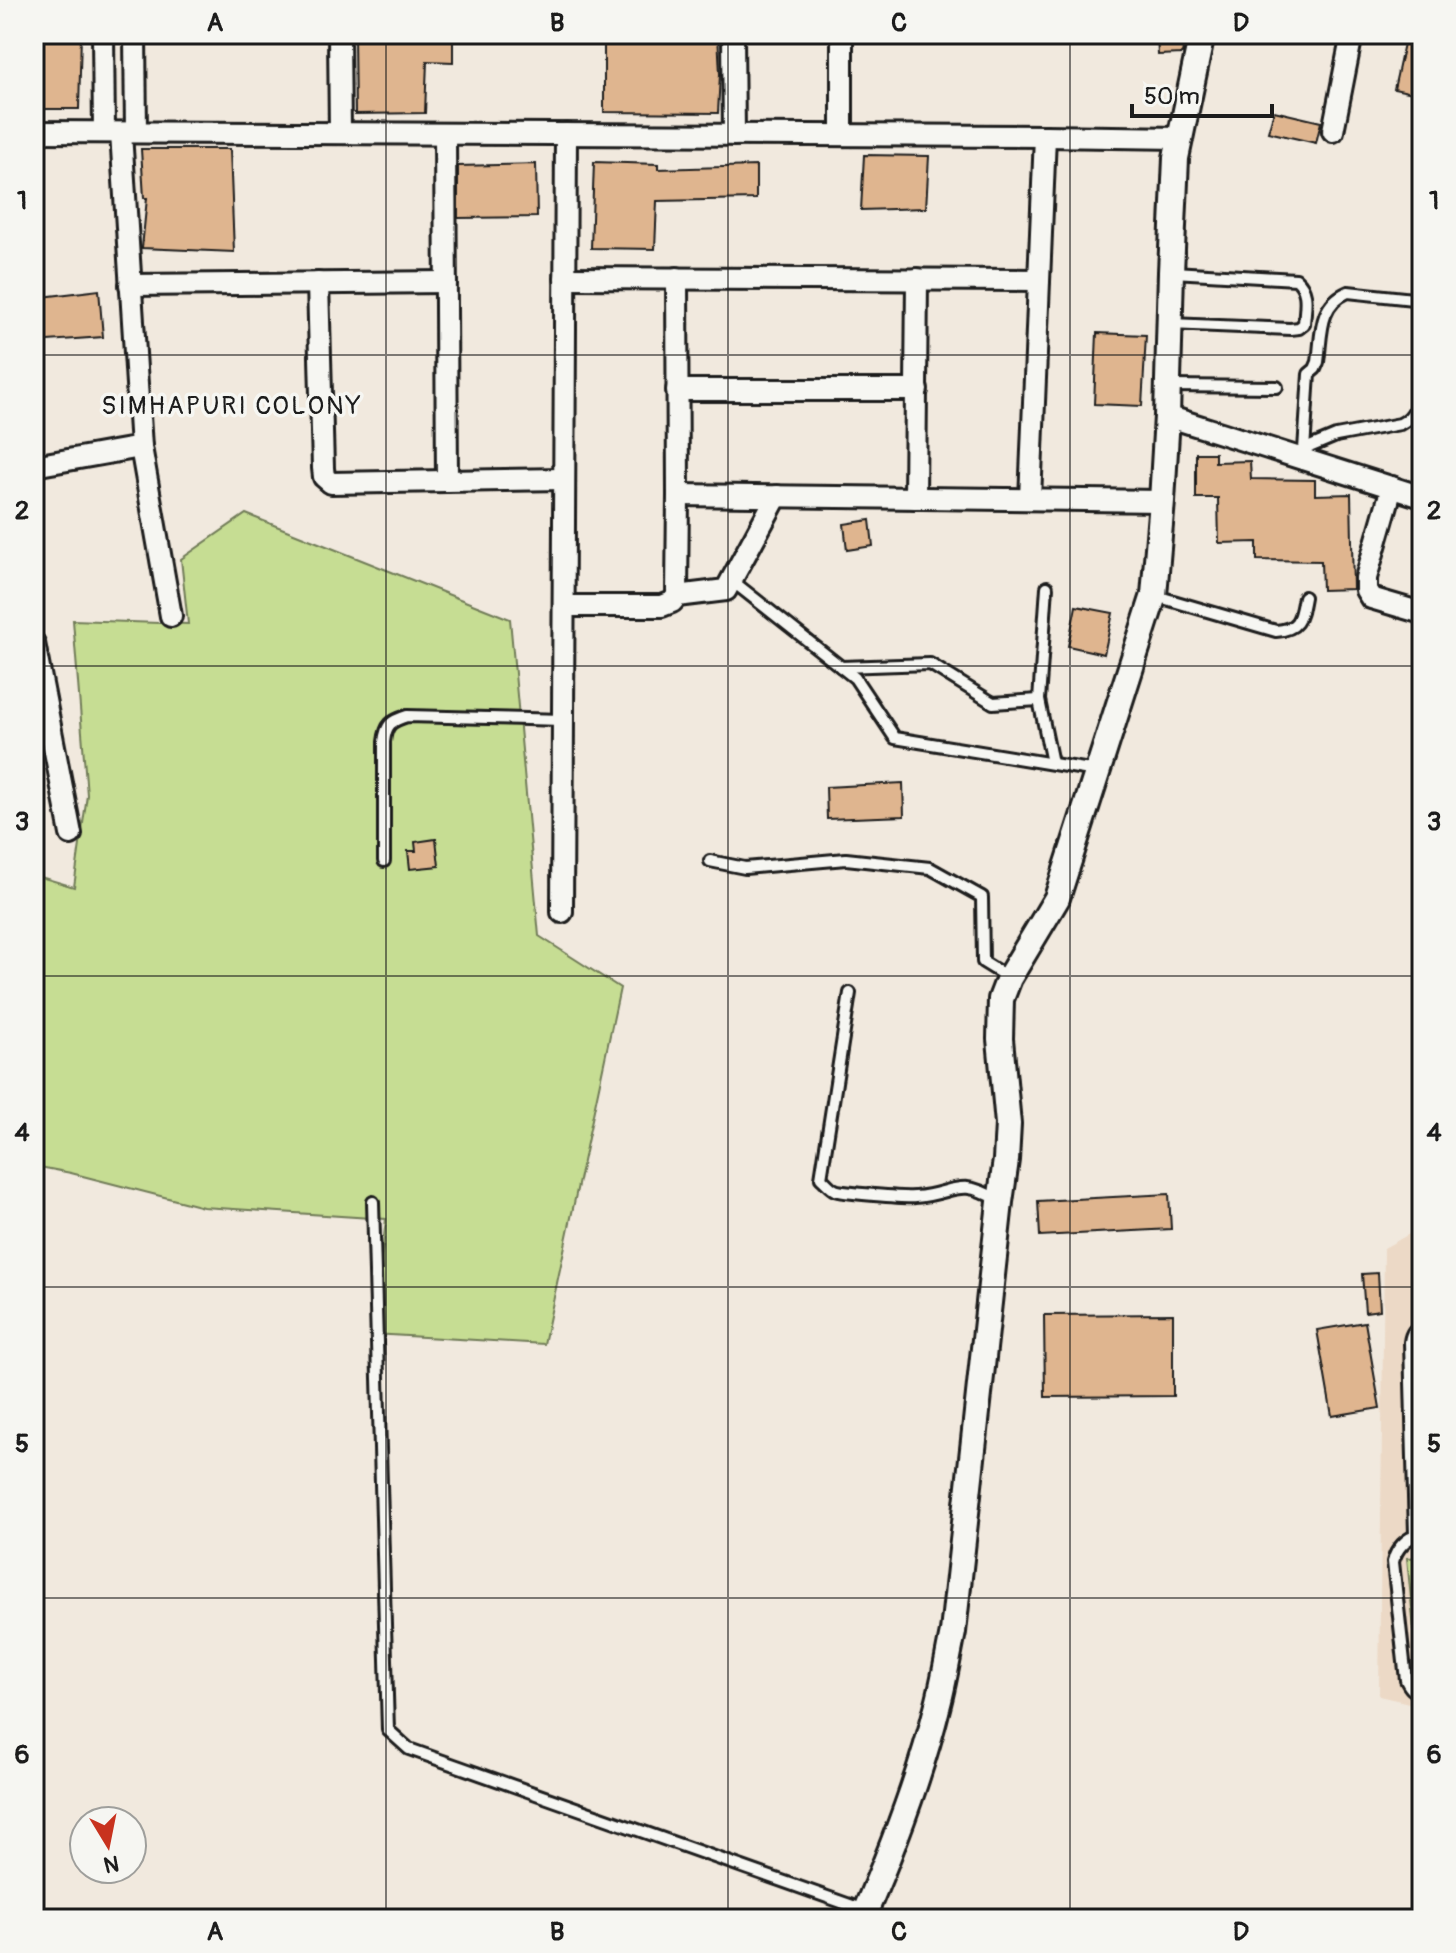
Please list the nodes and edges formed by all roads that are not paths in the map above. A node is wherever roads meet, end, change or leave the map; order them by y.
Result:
1 (103, 34) edge
2 (135, 34) edge
3 (339, 34) edge
4 (733, 34) edge
5 (842, 34) edge
6 (1202, 34) edge
7 (1352, 34) edge
8 (1333, 131) dead end
9 (34, 132) edge
10 (120, 132) junction
11 (340, 133) junction
12 (445, 134) junction
13 (566, 134) junction
14 (734, 135) junction
15 (842, 135) junction
16 (1045, 136) junction
17 (1180, 138) junction
18 (1171, 272) junction
19 (565, 278) junction
20 (677, 278) junction
21 (917, 279) junction
22 (1039, 280) junction
23 (446, 282) junction
24 (318, 283) junction
25 (130, 285) junction
26 (1422, 303) edge
27 (1169, 324) junction
28 (1422, 371) edge
29 (1168, 386) junction
30 (1277, 387) dead end
31 (677, 390) junction
32 (917, 390) junction
33 (1167, 416) junction
34 (141, 447) junction
35 (1297, 452) junction
36 (34, 466) edge
37 (564, 479) junction
38 (447, 481) junction
39 (1392, 487) junction
40 (678, 495) junction
41 (777, 496) junction
42 (1422, 497) edge
43 (915, 498) junction
44 (1030, 499) junction
45 (1162, 501) junction
46 (731, 580) junction
47 (1047, 587) dead end
48 (1154, 595) junction
49 (677, 596) junction
50 (1304, 597) dead end
51 (564, 606) junction
52 (1422, 613) edge
53 (171, 616) dead end
54 (34, 643) edge
55 (841, 667) junction
56 (36, 670) edge
57 (1039, 700) junction
58 (563, 720) junction
59 (1052, 763) junction
60 (1098, 772) junction
61 (71, 834) dead end
62 (384, 861) dead end
63 (710, 861) dead end
64 (562, 912) dead end
65 (1009, 978) junction
66 (850, 993) dead end
67 (373, 1202) dead end
68 (1000, 1202) junction
69 (1422, 1326) edge
70 (1419, 1535) edge
71 (1422, 1693) edge
72 (864, 1915) edge

1 - 10 street
2 - 10 street
3 - 11 street
4 - 14 street
5 - 15 street
6 - 17 street
7 - 8 street
9 - 10 street
10 - 11 street
10 - 25 street
11 - 12 street
12 - 13 street
12 - 23 street
13 - 14 street
13 - 19 street
14 - 15 street
15 - 16 street
16 - 17 street
16 - 22 street
17 - 18 street
18 - 27 street
18 - 27 lane
19 - 20 street
19 - 37 street
20 - 21 street
20 - 31 street
21 - 22 street
21 - 32 street
22 - 44 street
23 - 24 street
23 - 38 street
24 - 25 street
24 - 38 street
25 - 34 street
26 - 35 lane
27 - 29 street
28 - 35 lane
29 - 30 lane
29 - 33 street
31 - 32 street
31 - 40 street
32 - 43 street
33 - 35 street
33 - 45 street
34 - 36 street
34 - 53 street
35 - 39 street
37 - 38 street
37 - 51 street
39 - 42 street
39 - 52 street
40 - 41 street
40 - 49 street
41 - 43 street
41 - 46 street
43 - 44 street
44 - 45 street
45 - 48 street
46 - 49 street
46 - 55 lane
47 - 57 lane
48 - 50 lane
48 - 60 street
49 - 51 street
51 - 58 street
54 - 56 street
55 - 57 lane
55 - 59 lane
56 - 61 street
57 - 59 lane
58 - 62 lane
58 - 64 street
59 - 60 lane
60 - 65 street
63 - 65 lane
65 - 68 street
66 - 68 lane
67 - 72 lane
68 - 72 street
69 - 70 lane
70 - 71 lane

